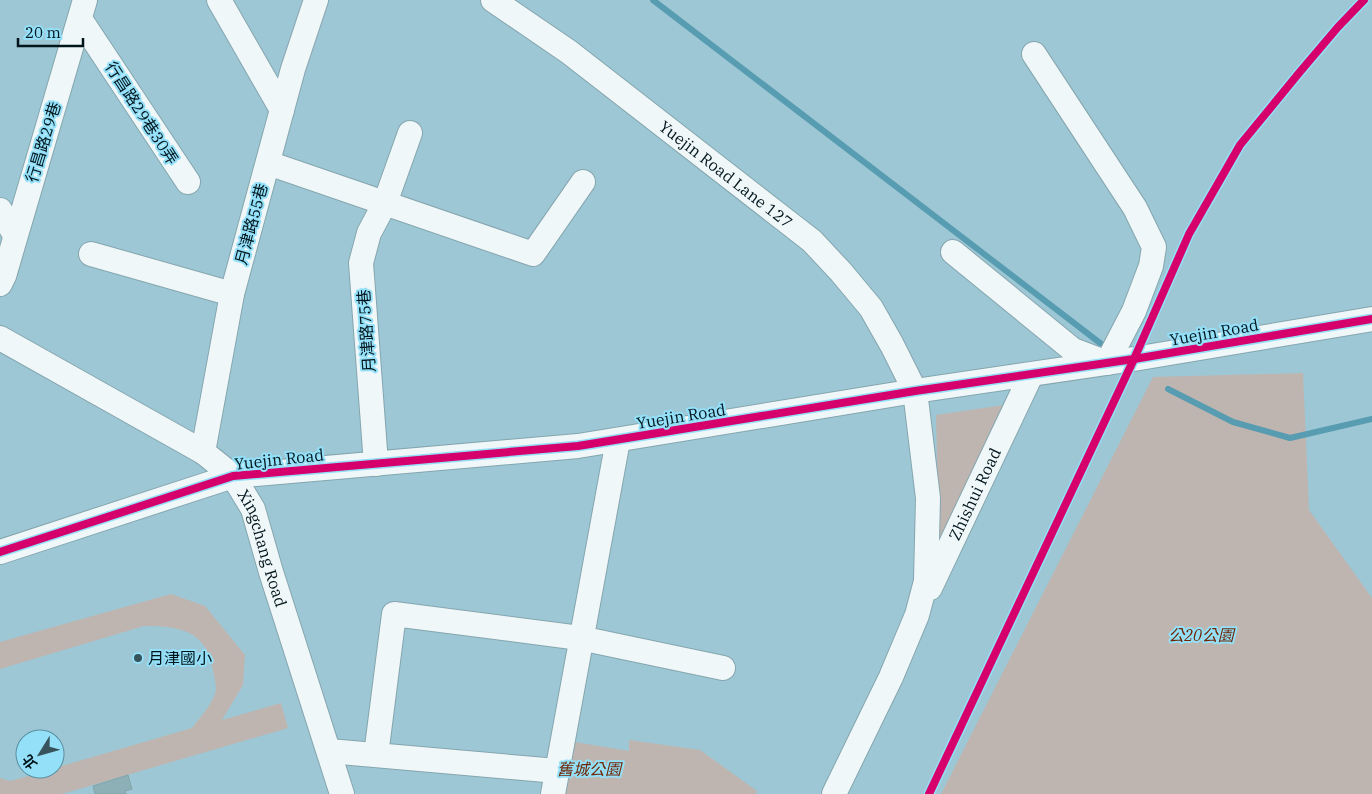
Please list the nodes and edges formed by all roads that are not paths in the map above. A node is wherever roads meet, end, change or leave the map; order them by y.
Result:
1 (219, 0) edge
2 (316, 0) edge
3 (493, 0) edge
4 (83, 9) edge
5 (1034, 54) dead end
6 (282, 110) junction
7 (410, 132) dead end
8 (268, 163) junction
9 (188, 182) dead end
10 (583, 182) dead end
11 (385, 203) junction
12 (0, 210) edge
13 (15, 235) junction
14 (953, 252) dead end
15 (91, 254) dead end
16 (0, 284) edge
17 (232, 294) junction
18 (1372, 319) edge
19 (0, 338) edge
20 (1107, 363) junction
21 (1030, 374) junction
22 (915, 392) junction
23 (618, 440) junction
24 (203, 452) junction
25 (376, 464) junction
26 (233, 476) junction
27 (0, 552) edge
28 (917, 615) junction
29 (580, 638) junction
30 (723, 668) dead end
31 (329, 751) junction
32 (376, 755) junction
33 (557, 771) junction
34 (342, 794) edge
35 (553, 794) edge
36 (834, 794) edge

1 - 6 street
2 - 6 street, 月津路55巷
3 - 22 street, Yuejin Road Lane 127
4 - 9 street, 行昌路29巷30弄
4 - 13 street, 行昌路29巷
5 - 20 street
6 - 8 street, 月津路55巷
7 - 11 street, 月津路75巷
8 - 11 street
8 - 17 street, 月津路55巷
10 - 11 street
11 - 25 street, 月津路75巷
12 - 13 street
13 - 16 street, 行昌路29巷
14 - 20 street
15 - 17 street
17 - 24 street, 月津路55巷
18 - 20 street, Yuejin Road
19 - 24 street, Xingchang Road
20 - 21 street, Yuejin Road
21 - 22 street, Yuejin Road
21 - 28 street, Zhishui Road
22 - 23 street, Yuejin Road
22 - 28 street, Zhishui Road
23 - 25 street, Yuejin Road
23 - 29 street
24 - 26 street, Xingchang Road
25 - 26 street, Yuejin Road
26 - 27 street, Yuejin Road
26 - 31 street, Xingchang Road
28 - 36 street, Zhishui Road
29 - 30 street
29 - 32 street
29 - 33 street
31 - 32 street
31 - 34 street, Xingchang Road
32 - 33 street
33 - 35 street

